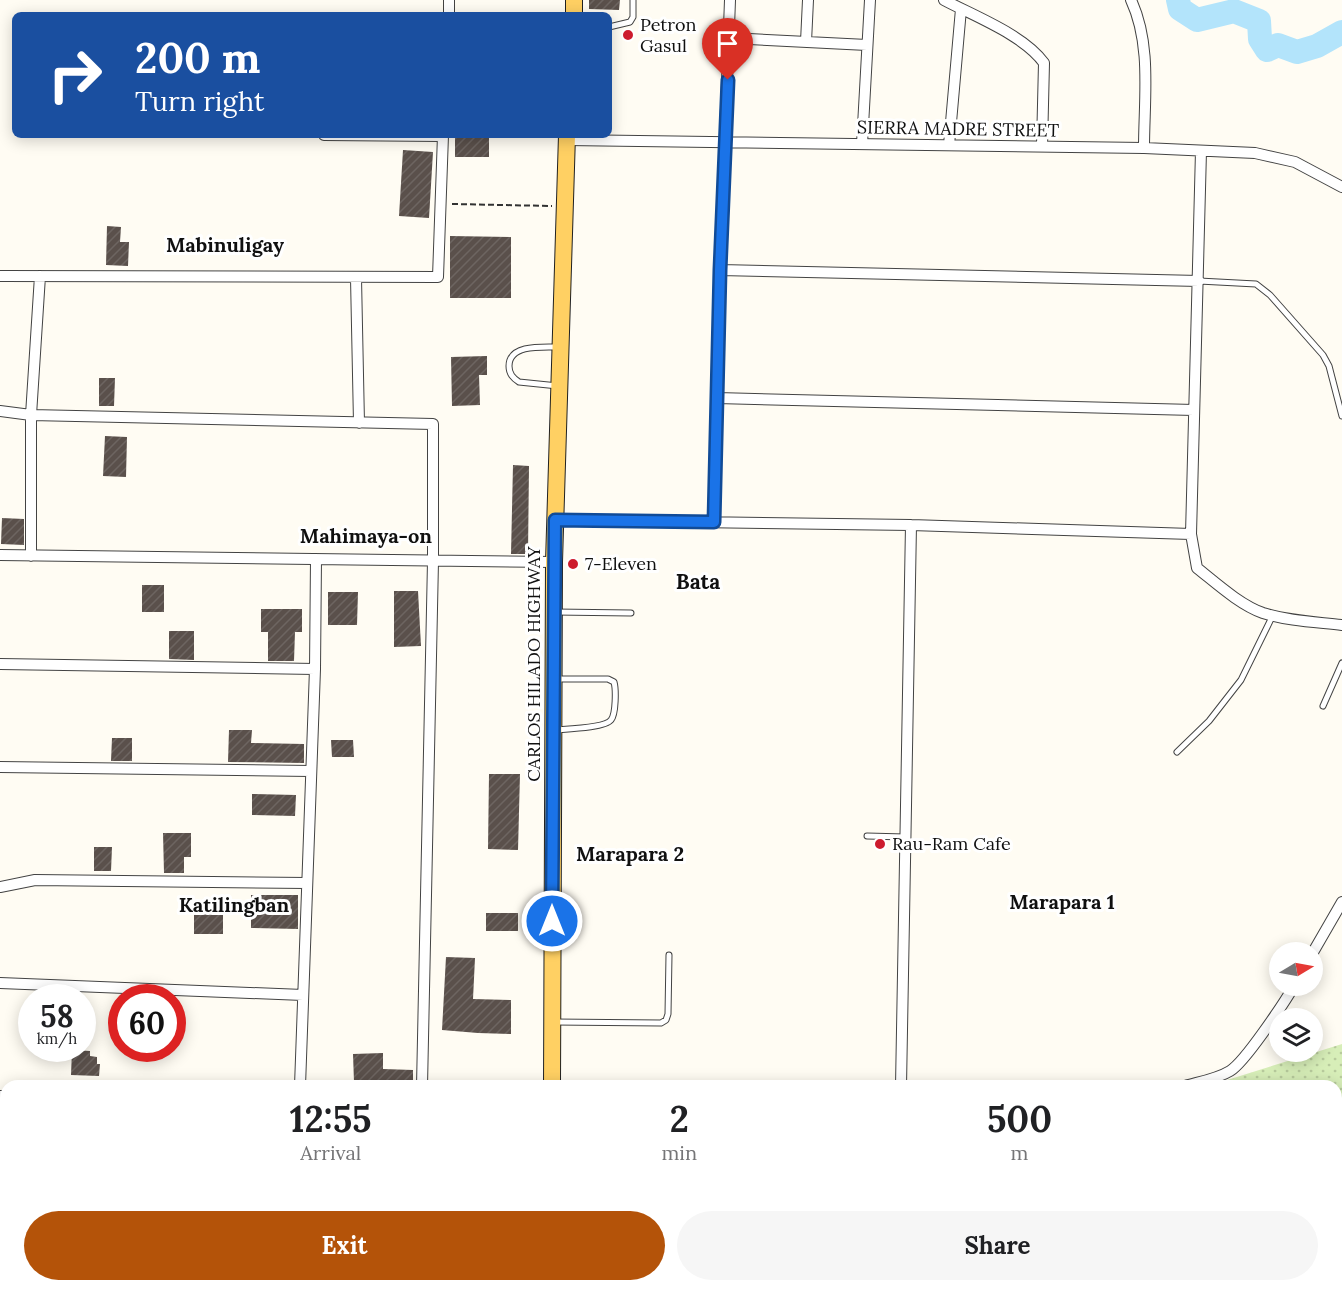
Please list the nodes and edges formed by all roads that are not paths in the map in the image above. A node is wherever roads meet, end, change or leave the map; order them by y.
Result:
1 (633, 0) edge
2 (730, 0) edge
3 (808, 0) edge
4 (870, 0) edge
5 (944, 0) edge
6 (1131, 0) edge
7 (961, 9) junction
8 (612, 26) edge
9 (729, 38) junction
10 (806, 42) junction
11 (867, 45) junction
12 (443, 138) edge
13 (567, 138) edge
14 (599, 138) edge
15 (726, 142) junction
16 (862, 144) junction
17 (949, 145) junction
18 (1042, 147) junction
19 (1144, 148) junction
20 (1201, 151) junction
21 (1342, 187) edge
22 (720, 270) junction
23 (0, 276) edge
24 (40, 276) junction
25 (356, 278) junction
26 (1199, 281) junction
27 (560, 347) junction
28 (559, 386) junction
29 (717, 398) junction
30 (1194, 410) junction
31 (0, 411) edge
32 (31, 415) junction
33 (1342, 416) edge
34 (359, 423) junction
35 (555, 520) junction
36 (714, 522) junction
37 (911, 525) junction
38 (1191, 534) junction
39 (0, 555) edge
40 (31, 555) junction
41 (316, 559) junction
42 (433, 561) junction
43 (554, 562) junction
44 (554, 612) junction
45 (631, 613) dead end
46 (1273, 615) junction
47 (1342, 625) edge
48 (1342, 663) edge
49 (0, 664) edge
50 (315, 669) junction
51 (553, 679) junction
52 (1323, 705) dead end
53 (553, 730) junction
54 (1177, 752) dead end
55 (0, 767) edge
56 (311, 771) junction
57 (867, 836) dead end
58 (905, 837) junction
59 (307, 882) junction
60 (0, 887) edge
61 (1342, 902) edge
62 (1319, 942) edge
63 (669, 955) dead end
64 (0, 983) edge
65 (303, 995) junction
66 (1287, 996) edge
67 (552, 1022) junction
68 (300, 1080) edge
69 (422, 1080) edge
70 (552, 1080) edge
71 (901, 1080) edge
72 (1205, 1080) edge

1 - 8 lane
2 - 9 street
3 - 10 street
4 - 11 street
5 - 7 street
6 - 19 street
7 - 17 street
7 - 18 street
9 - 10 street
9 - 15 street
10 - 11 street
11 - 16 street
12 - 25 street
13 - 27 main road, CARLOS HILADO HIGHWAY
14 - 15 street, SIERRA MADRE STREET
15 - 16 street, SIERRA MADRE STREET
15 - 22 street
16 - 17 street, SIERRA MADRE STREET
17 - 18 street, SIERRA MADRE STREET
18 - 19 street, SIERRA MADRE STREET
19 - 20 street, SIERRA MADRE STREET
20 - 21 street, SIERRA MADRE STREET
20 - 26 street
22 - 26 street
22 - 29 street
23 - 24 street
24 - 25 street
24 - 32 street
25 - 34 street
26 - 30 street
26 - 33 lane
27 - 28 main road, CARLOS HILADO HIGHWAY
27 - 28 lane
28 - 35 main road, CARLOS HILADO HIGHWAY
29 - 30 street
29 - 36 street
30 - 38 street
31 - 32 street
32 - 34 street
32 - 40 street
34 - 42 street
35 - 36 street
35 - 43 main road, CARLOS HILADO HIGHWAY
36 - 37 street
37 - 38 street
37 - 58 street
38 - 46 street
39 - 40 street
40 - 41 street
41 - 42 street
41 - 50 street
42 - 43 street
42 - 69 street
43 - 44 main road, CARLOS HILADO HIGHWAY
44 - 45 lane
44 - 51 main road, CARLOS HILADO HIGHWAY
46 - 47 street
46 - 54 lane
48 - 52 lane
49 - 50 street
50 - 56 street
51 - 53 main road, CARLOS HILADO HIGHWAY
51 - 53 lane
53 - 67 main road, CARLOS HILADO HIGHWAY
55 - 56 street
56 - 59 street
57 - 58 lane
58 - 71 street
59 - 60 street
59 - 65 street
61 - 62 street
63 - 67 lane
64 - 65 street
65 - 68 street
66 - 72 street
67 - 70 main road, CARLOS HILADO HIGHWAY

